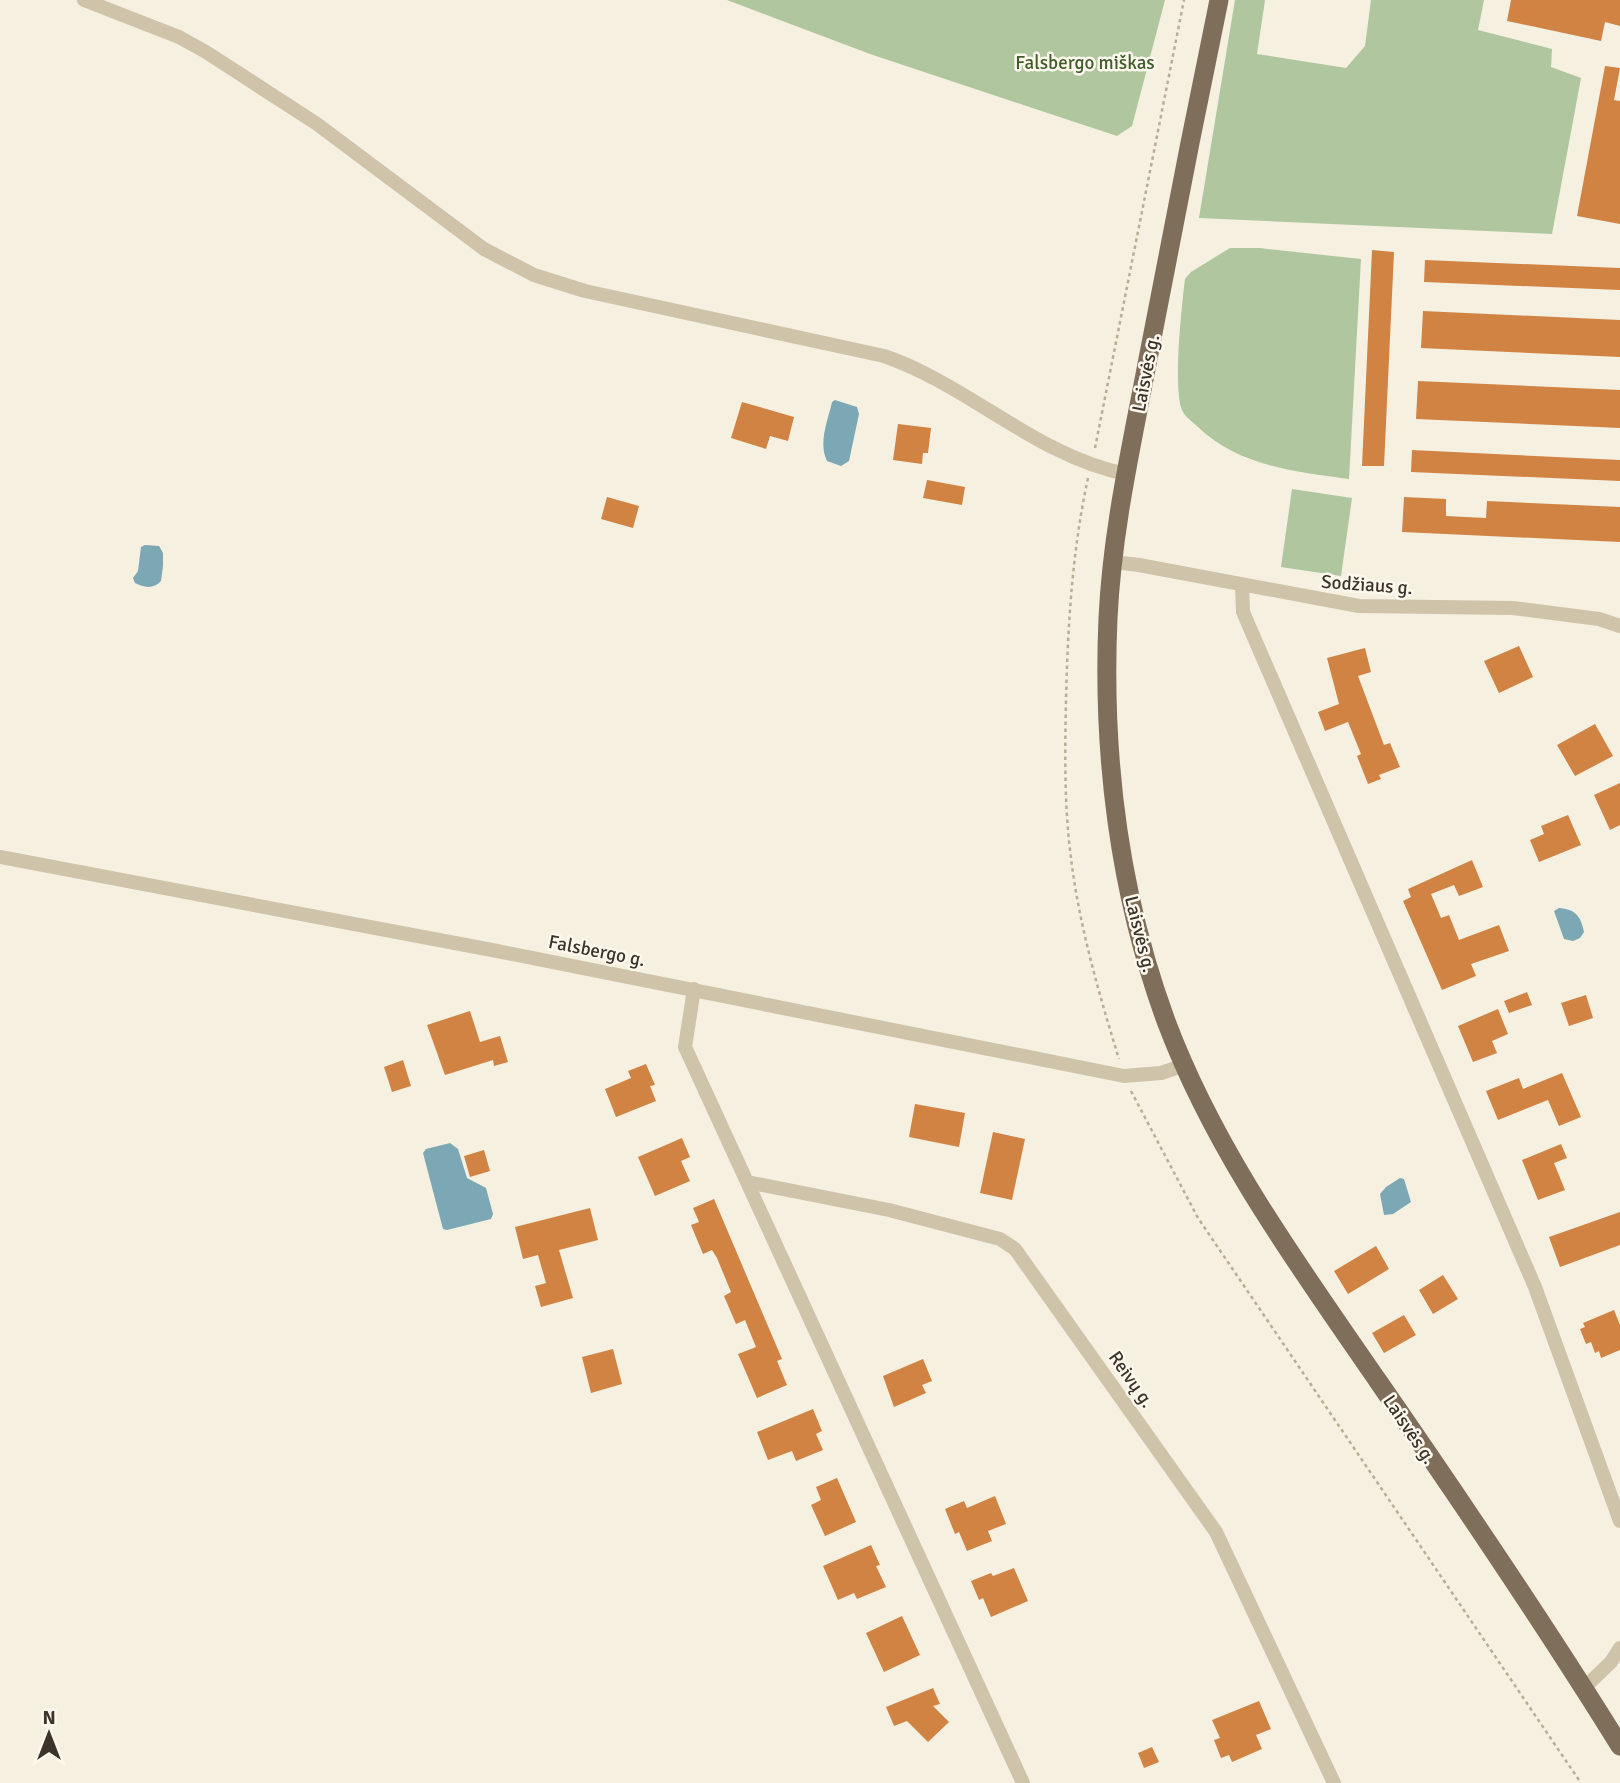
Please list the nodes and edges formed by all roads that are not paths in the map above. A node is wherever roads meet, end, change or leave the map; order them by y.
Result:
1 (84, 0) edge
2 (1219, 0) edge
3 (1126, 474) junction
4 (1113, 562) junction
5 (1242, 585) junction
6 (1620, 625) edge
7 (0, 857) edge
8 (694, 989) junction
9 (1185, 1065) junction
10 (747, 1182) junction
11 (1620, 1521) edge
12 (1620, 1648) edge
13 (1584, 1688) junction
14 (1620, 1746) edge
15 (1023, 1783) edge
16 (1334, 1783) edge

1 - 3 street
2 - 3 main road, Laisvės g.
3 - 4 main road, Laisvės g.
4 - 5 street, Sodžiaus g.
4 - 9 main road, Laisvės g.
5 - 6 street, Sodžiaus g.
5 - 11 street
7 - 8 street, Falsbergo g.
8 - 9 street, Falsbergo g.
8 - 10 street
9 - 13 main road, Laisvės g.
10 - 15 street
10 - 16 street, Reivų g.
12 - 13 street
13 - 14 main road, Laisvės g.

